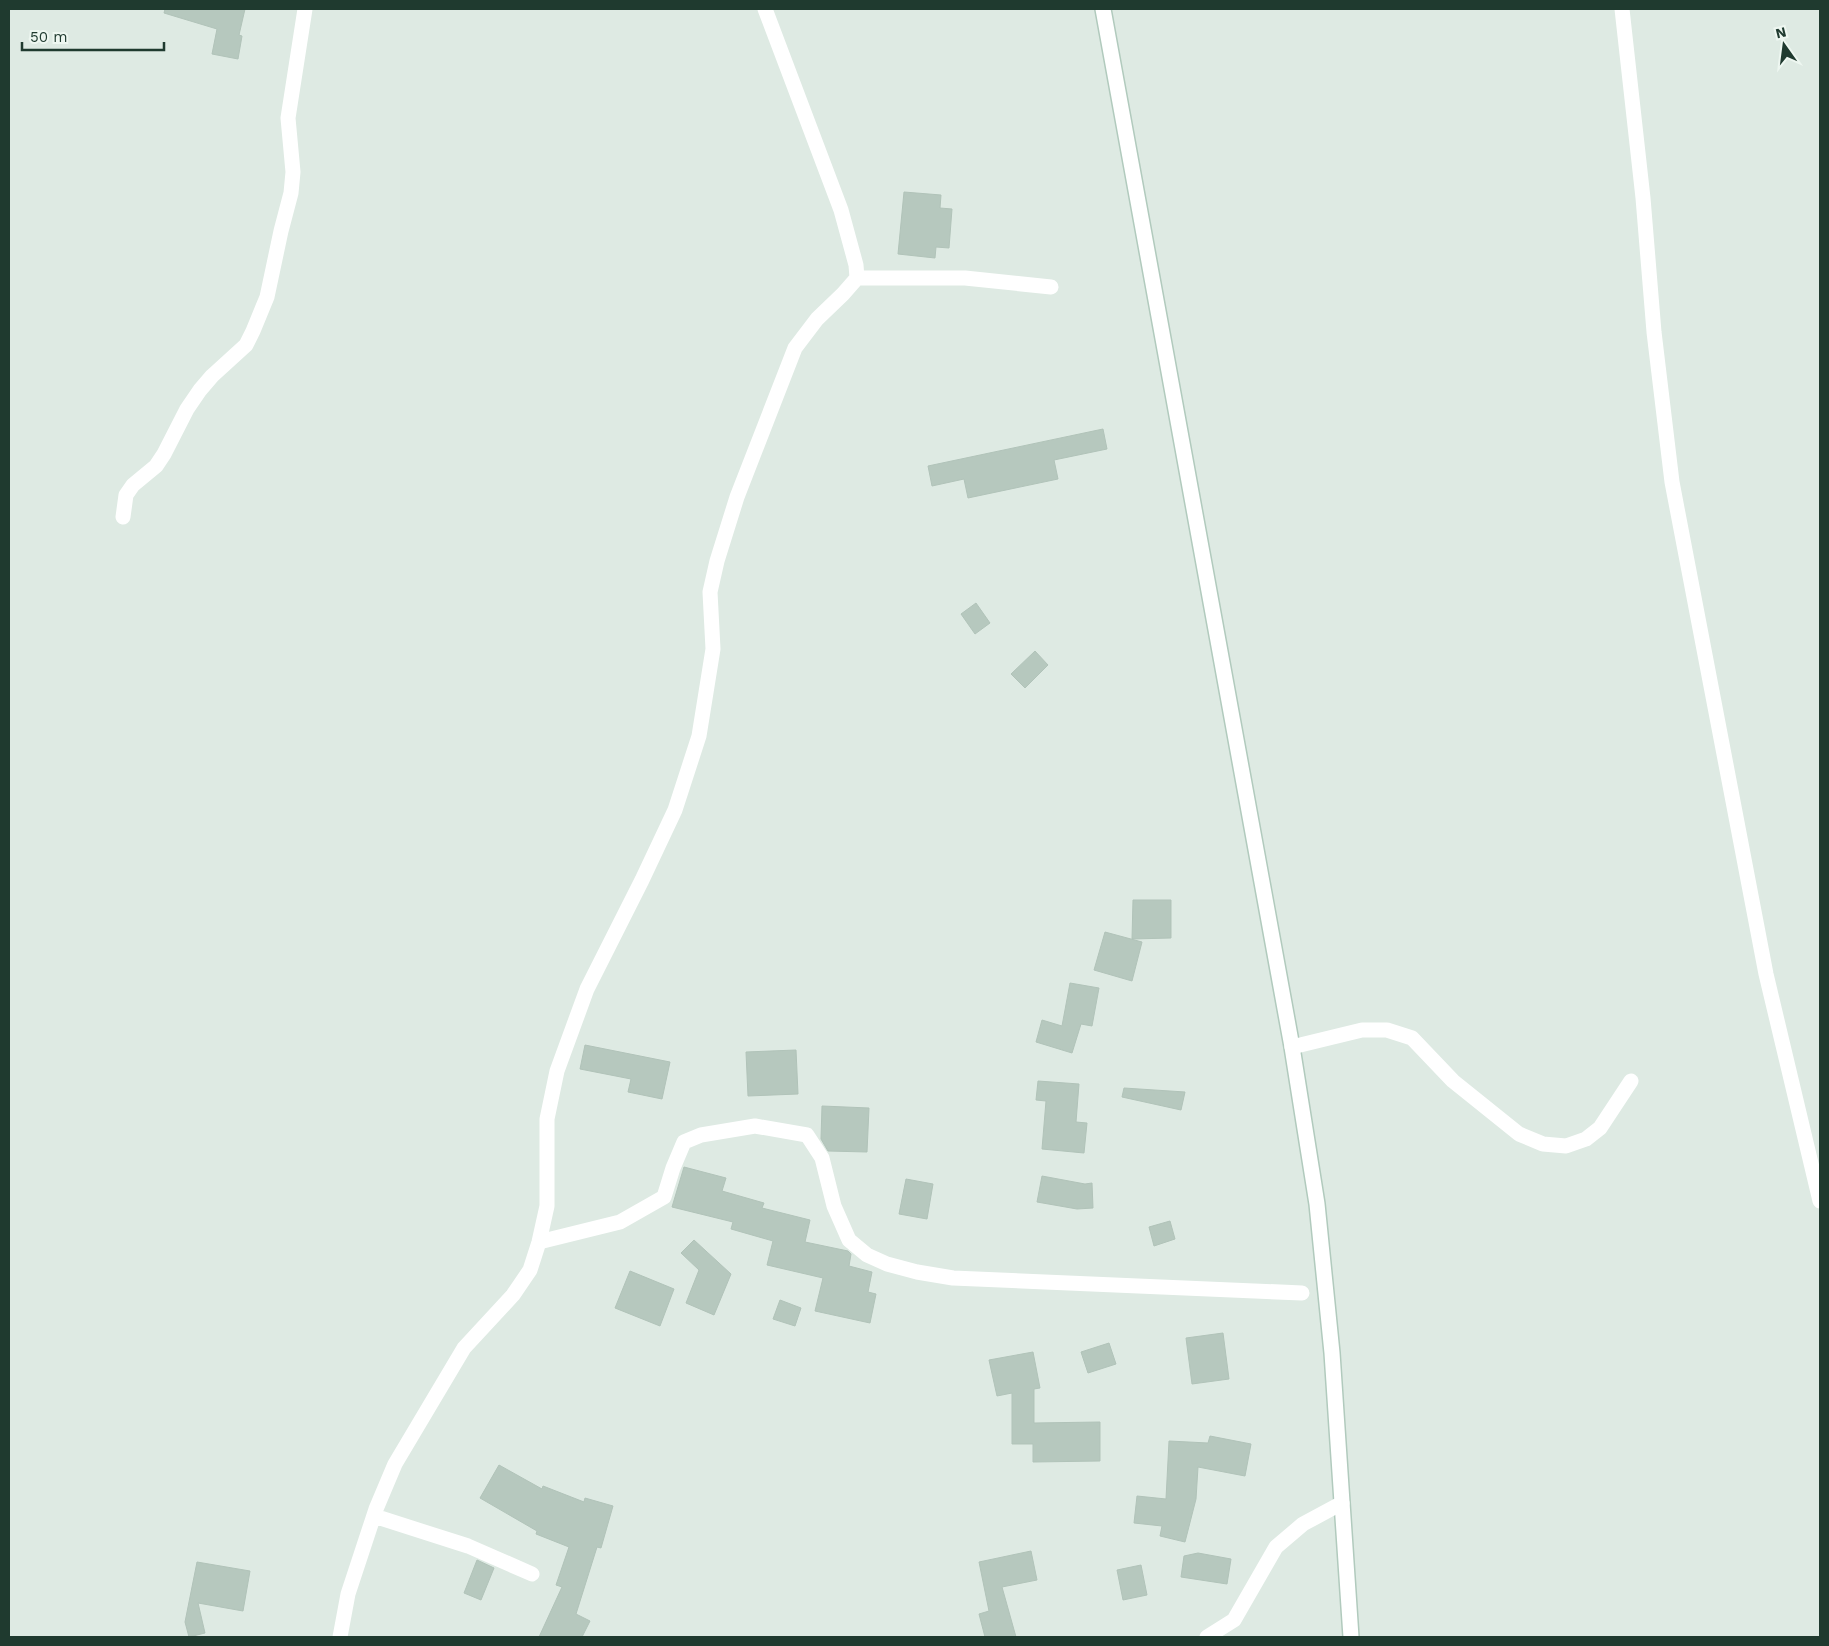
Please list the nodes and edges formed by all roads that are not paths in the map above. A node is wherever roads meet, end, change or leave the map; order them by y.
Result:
1 (305, 9) edge
2 (765, 9) edge
3 (1103, 9) edge
4 (1622, 9) edge
5 (857, 278) junction
6 (1051, 287) dead end
7 (123, 517) dead end
8 (1292, 1047) junction
9 (1631, 1081) dead end
10 (1820, 1201) edge
11 (540, 1242) junction
12 (1302, 1293) dead end
13 (1342, 1503) junction
14 (374, 1516) junction
15 (532, 1574) dead end
16 (340, 1637) edge
17 (1207, 1637) edge
18 (1351, 1637) edge

1 - 7 street
2 - 5 street
3 - 8 street
4 - 10 street
5 - 6 street
5 - 11 street
8 - 9 street
8 - 13 street
11 - 12 street
11 - 14 street
13 - 17 street
13 - 18 street
14 - 15 street
14 - 16 street

